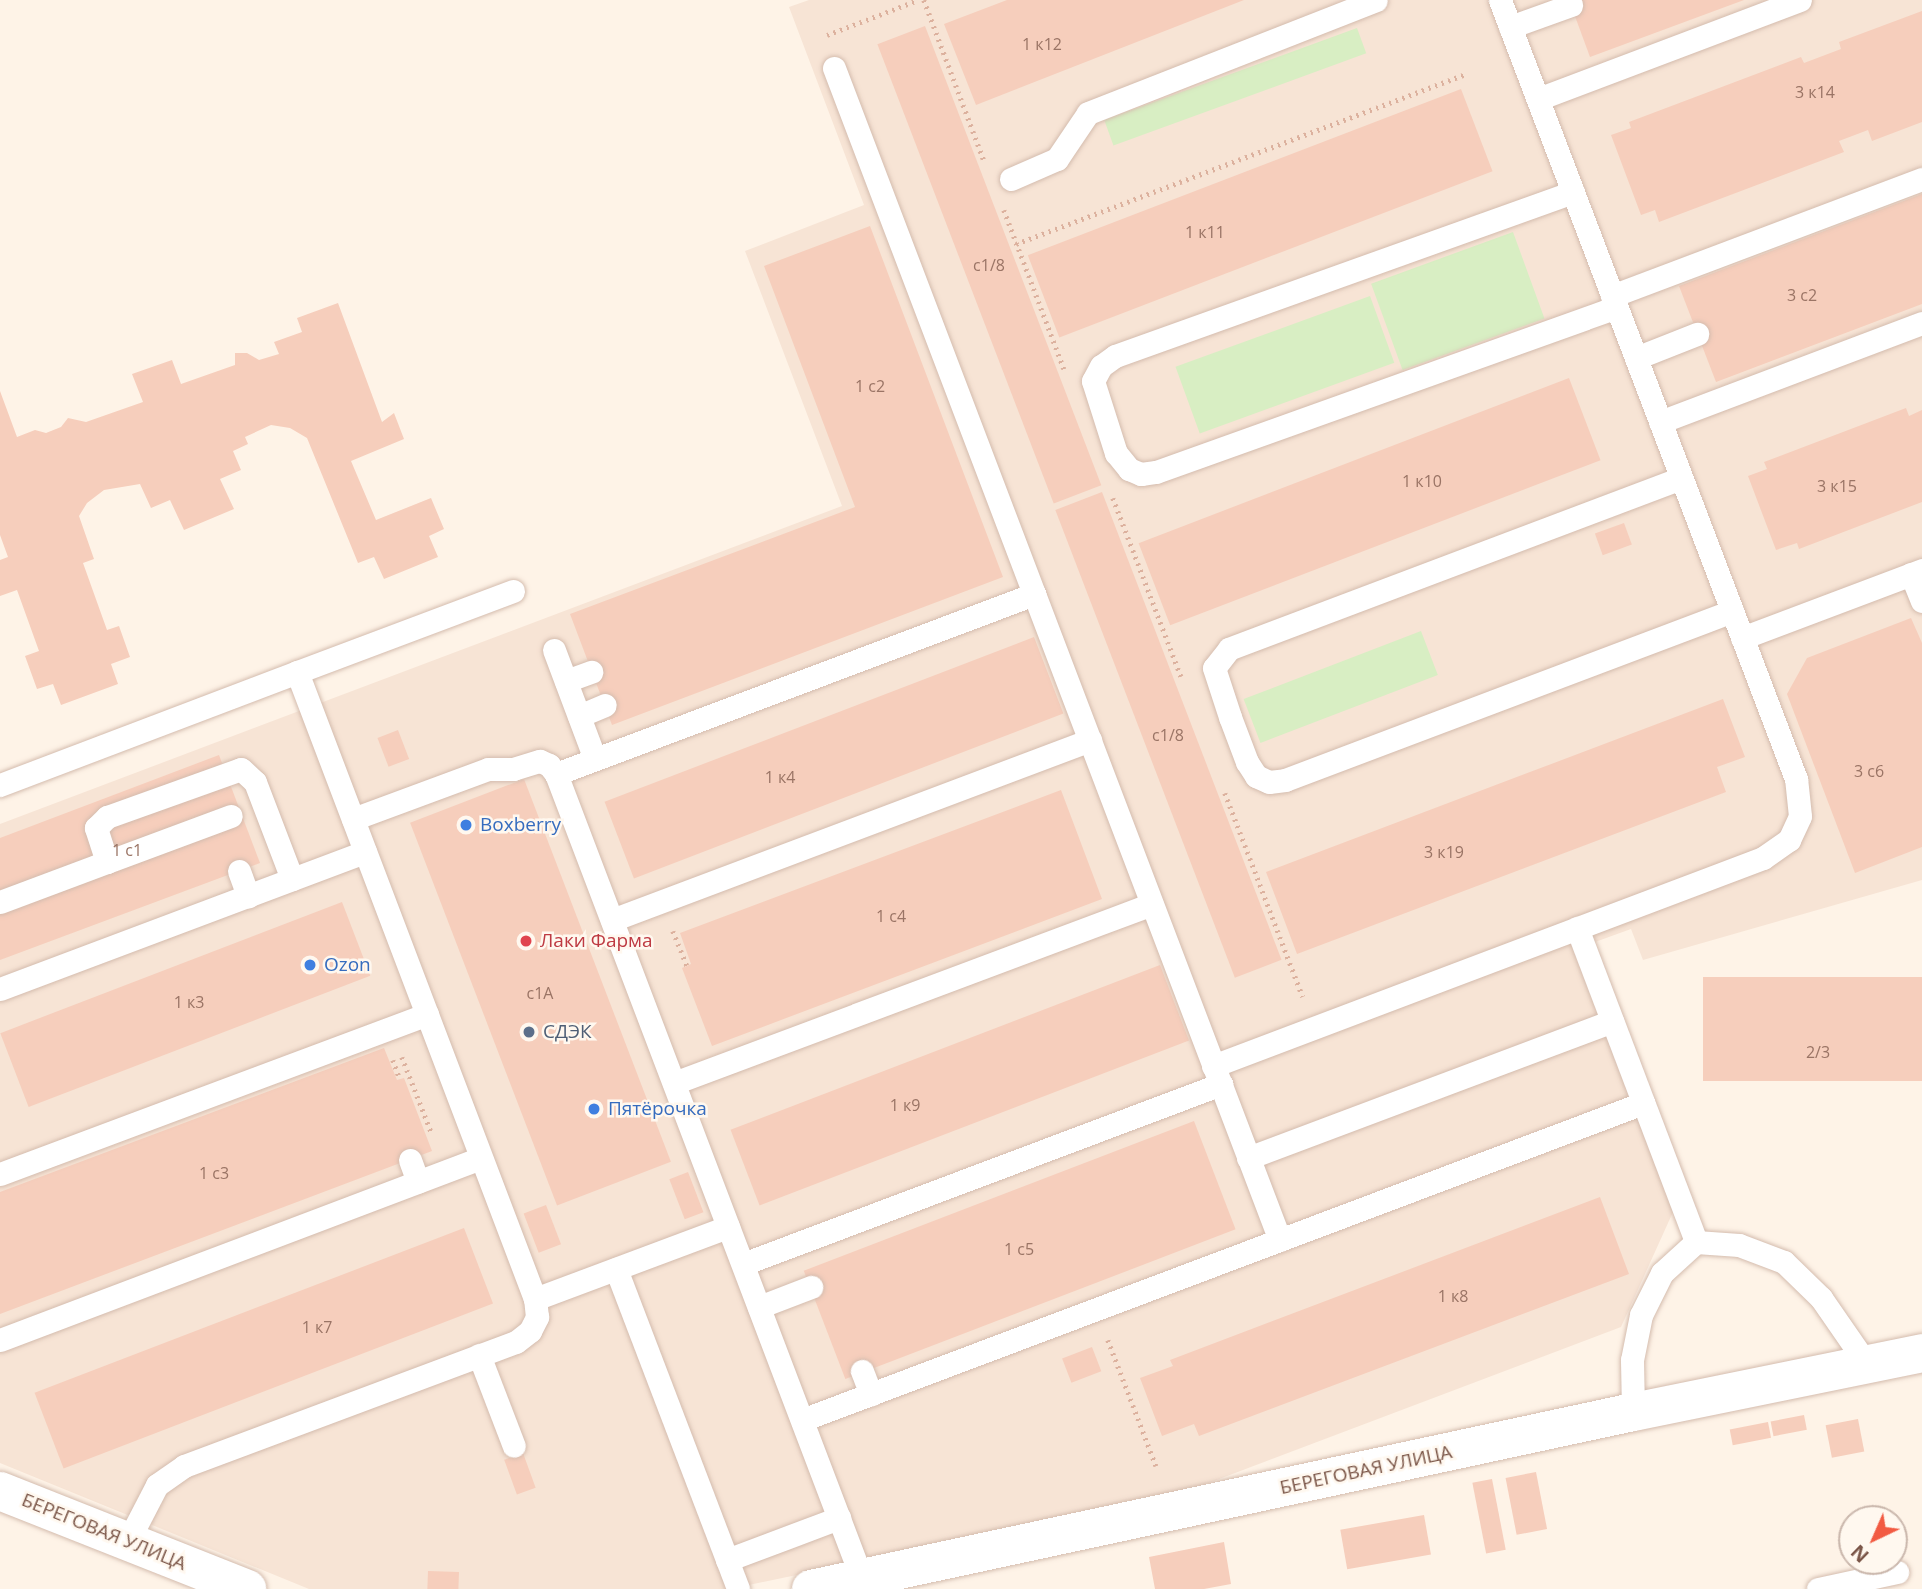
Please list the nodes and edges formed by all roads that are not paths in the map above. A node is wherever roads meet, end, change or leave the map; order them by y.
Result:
1 (1376, 0) edge
2 (1500, 0) edge
3 (1800, 0) edge
4 (1571, 5) dead end
5 (1510, 27) junction
6 (834, 68) road end
7 (1538, 99) junction
8 (1922, 179) edge
9 (1000, 183) road end
10 (1573, 192) junction
11 (1614, 302) junction
12 (1922, 323) edge
13 (1697, 334) dead end
14 (1636, 358) junction
15 (1660, 422) junction
16 (1681, 478) junction
17 (1917, 572) edge
18 (513, 591) dead end
19 (1034, 594) junction
20 (1922, 601) edge
21 (1732, 611) junction
22 (1742, 638) junction
23 (554, 650) dead end
24 (591, 672) dead end
25 (298, 673) junction
26 (566, 681) junction
27 (605, 705) dead end
28 (579, 716) junction
29 (1090, 740) junction
30 (595, 759) junction
31 (556, 774) junction
32 (0, 785) edge
33 (231, 816) dead end
34 (353, 819) junction
35 (365, 852) junction
36 (107, 862) junction
37 (239, 871) dead end
38 (292, 879) junction
39 (248, 896) junction
40 (0, 902) edge
41 (1152, 904) junction
42 (612, 920) junction
43 (1577, 928) junction
44 (0, 989) edge
45 (427, 1014) junction
46 (1612, 1021) junction
47 (1217, 1075) junction
48 (674, 1083) junction
49 (1643, 1103) junction
50 (481, 1158) junction
51 (1248, 1158) junction
52 (410, 1160) dead end
53 (0, 1174) edge
54 (418, 1182) junction
55 (728, 1227) junction
56 (1280, 1240) junction
57 (1696, 1242) junction
58 (743, 1264) junction
59 (616, 1269) junction
60 (811, 1287) dead end
61 (535, 1299) junction
62 (759, 1307) junction
63 (0, 1340) edge
64 (1922, 1353) edge
65 (479, 1355) junction
66 (1866, 1363) junction
67 (862, 1371) dead end
68 (871, 1394) junction
69 (1633, 1412) junction
70 (802, 1420) junction
71 (514, 1446) dead end
72 (0, 1491) edge
73 (839, 1518) junction
74 (128, 1541) junction
75 (727, 1560) junction
76 (1883, 1575) edge
77 (862, 1579) junction
78 (247, 1589) edge
79 (738, 1589) edge
80 (811, 1589) edge
81 (1818, 1589) edge

1 - 9 lane
2 - 5 lane
3 - 7 lane
4 - 5 lane
5 - 7 lane
6 - 19 lane
7 - 10 lane
8 - 11 lane
10 - 11 lane
10 - 11 lane
11 - 14 lane
12 - 15 lane
13 - 14 lane
14 - 15 lane
15 - 16 lane
16 - 21 lane
16 - 21 lane
17 - 20 lane
17 - 22 lane
18 - 25 lane
19 - 29 lane
19 - 30 lane
21 - 22 lane
22 - 43 lane
23 - 26 lane
24 - 26 lane
25 - 32 lane
25 - 34 lane
26 - 28 lane
27 - 28 lane
28 - 30 lane
29 - 41 lane
29 - 42 lane
30 - 31 lane
31 - 34 lane
31 - 42 lane
33 - 36 lane
34 - 35 lane
35 - 38 lane
35 - 45 lane
36 - 38 lane
36 - 40 lane
37 - 39 lane
38 - 39 lane
39 - 44 lane
41 - 47 lane
41 - 48 lane
42 - 48 lane
43 - 46 lane
43 - 47 lane
45 - 50 lane
45 - 53 lane
46 - 49 lane
46 - 51 lane
47 - 51 lane
47 - 58 lane
48 - 55 lane
49 - 56 lane
49 - 57 lane
50 - 54 lane
50 - 61 lane
51 - 56 lane
52 - 54 lane
54 - 63 lane
55 - 58 lane
55 - 59 lane
56 - 68 lane
57 - 66 lane
57 - 69 lane
58 - 62 lane
59 - 61 lane
59 - 75 lane
60 - 62 lane
61 - 65 lane
62 - 70 lane
64 - 66 street, БЕРЕГОВАЯ УЛИЦА
65 - 71 lane
65 - 74 lane
66 - 69 street, БЕРЕГОВАЯ УЛИЦА
67 - 68 lane
68 - 70 lane
69 - 77 street, БЕРЕГОВАЯ УЛИЦА
70 - 73 lane
72 - 74 street, БЕРЕГОВАЯ УЛИЦА
73 - 75 lane
73 - 77 lane
74 - 78 street, БЕРЕГОВАЯ УЛИЦА
75 - 79 lane
76 - 81 lane
77 - 80 street, БЕРЕГОВАЯ УЛИЦА

